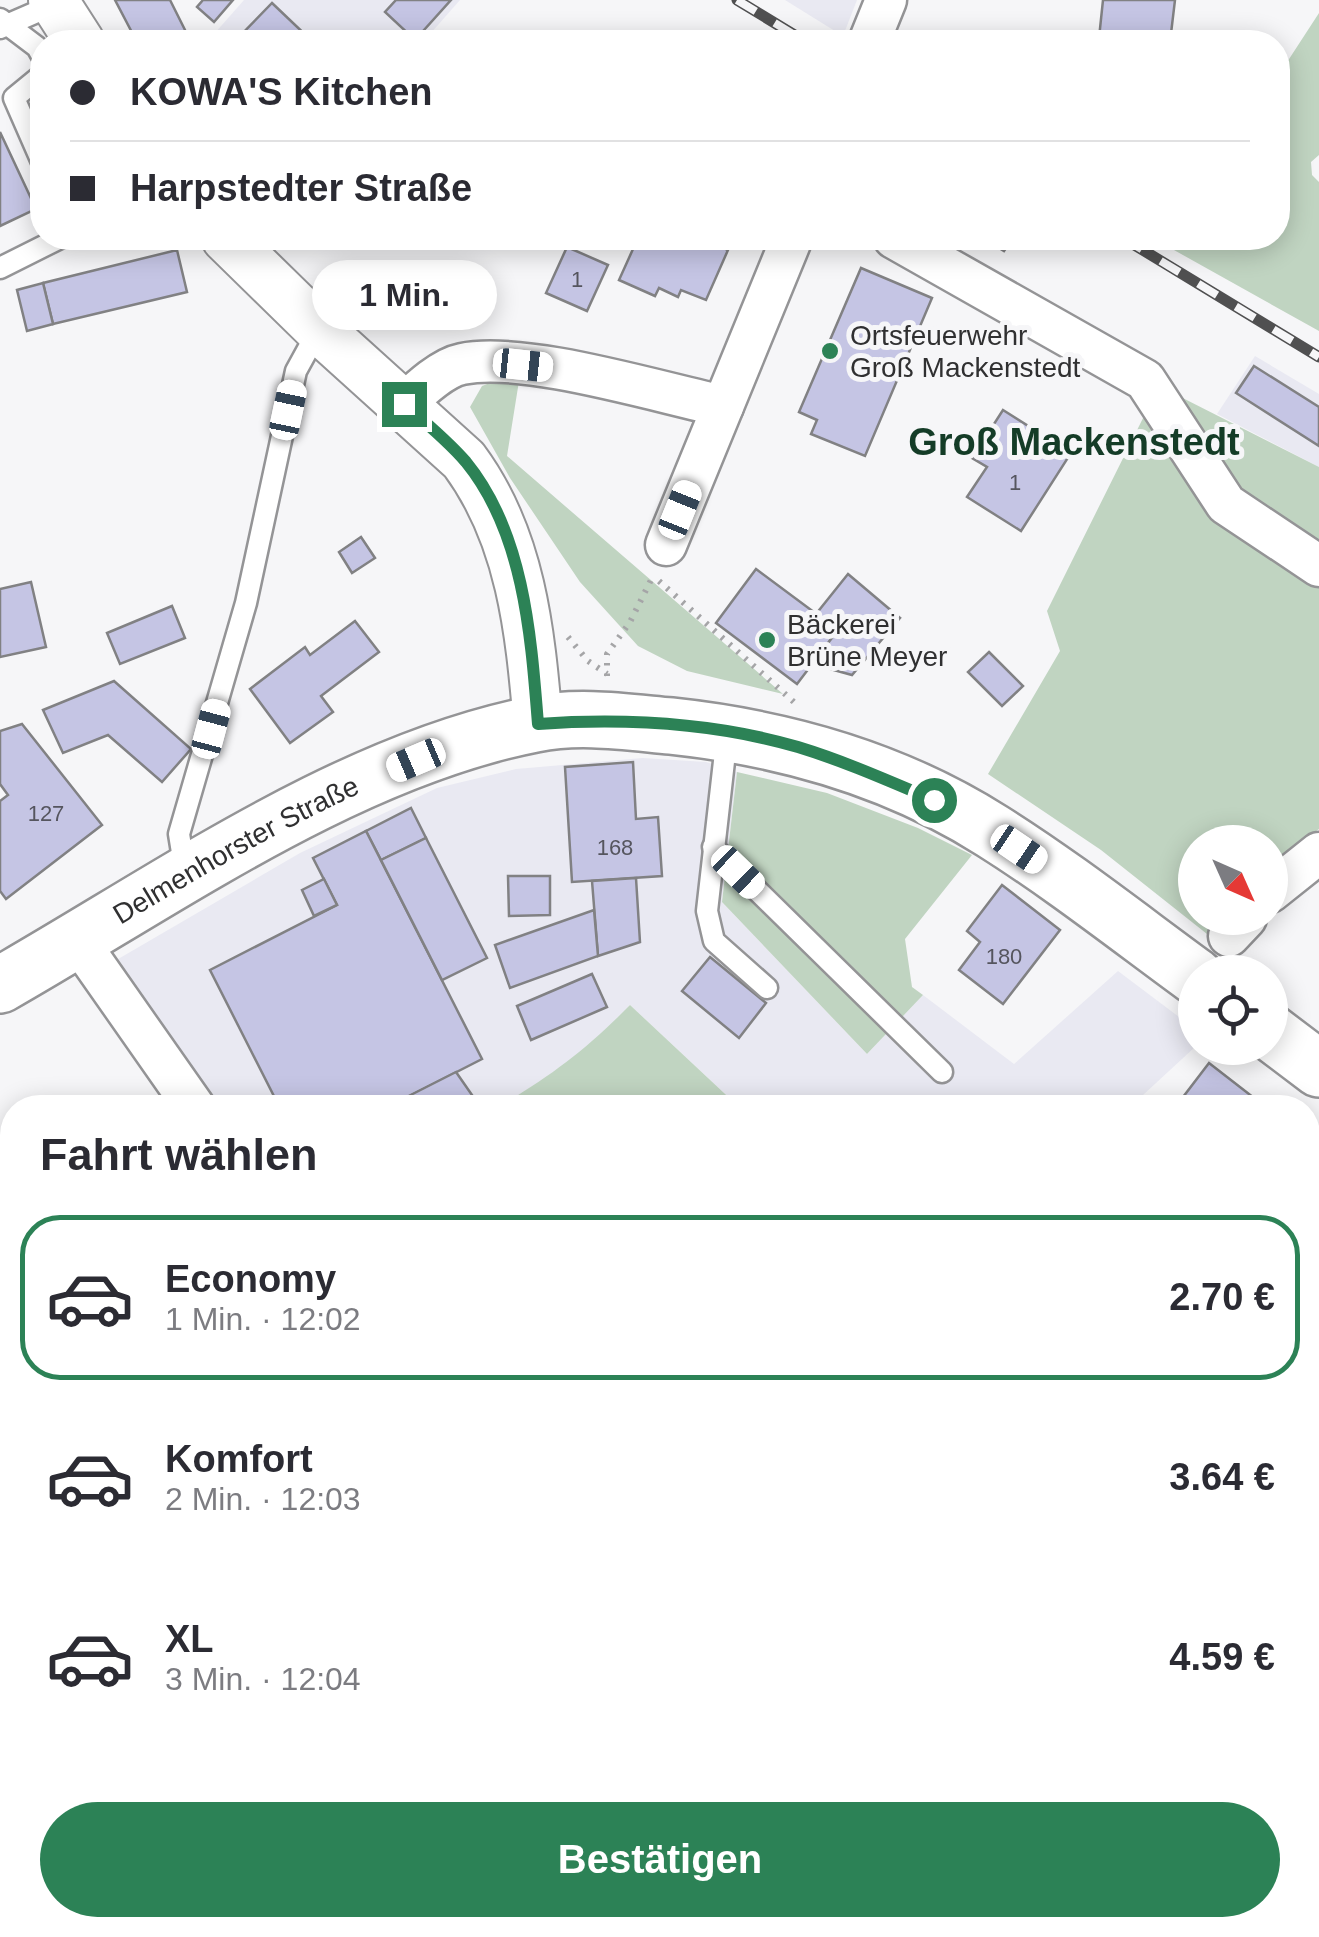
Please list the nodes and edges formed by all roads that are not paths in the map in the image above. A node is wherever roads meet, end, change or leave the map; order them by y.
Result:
1 (886, 0) edge
2 (63, 15) edge
3 (3, 24) edge
4 (875, 30) edge
5 (30, 42) edge
6 (30, 85) edge
7 (30, 135) edge
8 (36, 250) edge
9 (238, 250) edge
10 (787, 250) edge
11 (915, 250) edge
12 (0, 268) edge
13 (320, 330) junction
14 (404, 404) junction
15 (723, 406) junction
16 (660, 560) road end
17 (1319, 566) edge
18 (538, 724) junction
19 (728, 733) junction
20 (713, 847) junction
21 (1319, 853) edge
22 (186, 876) junction
23 (1288, 878) edge
24 (78, 941) junction
25 (1224, 943) edge
26 (0, 986) edge
27 (767, 988) dead end
28 (1288, 1046) edge
29 (1319, 1070) edge
30 (942, 1072) dead end
31 (186, 1095) edge

1 - 4 street
2 - 3 lane
3 - 5 lane
6 - 7 lane
8 - 12 lane
9 - 13 street
10 - 15 street
11 - 17 street
13 - 14 street
13 - 22 lane
14 - 15 street
14 - 18 street
15 - 16 street
18 - 19 main road, Delmenhorster Straße
18 - 22 main road, Delmenhorster Straße
19 - 20 lane
19 - 25 main road, Delmenhorster Straße
20 - 27 lane
20 - 30 lane
21 - 23 street
22 - 24 main road, Delmenhorster Straße
24 - 26 main road, Delmenhorster Straße
24 - 31 street
28 - 29 main road

